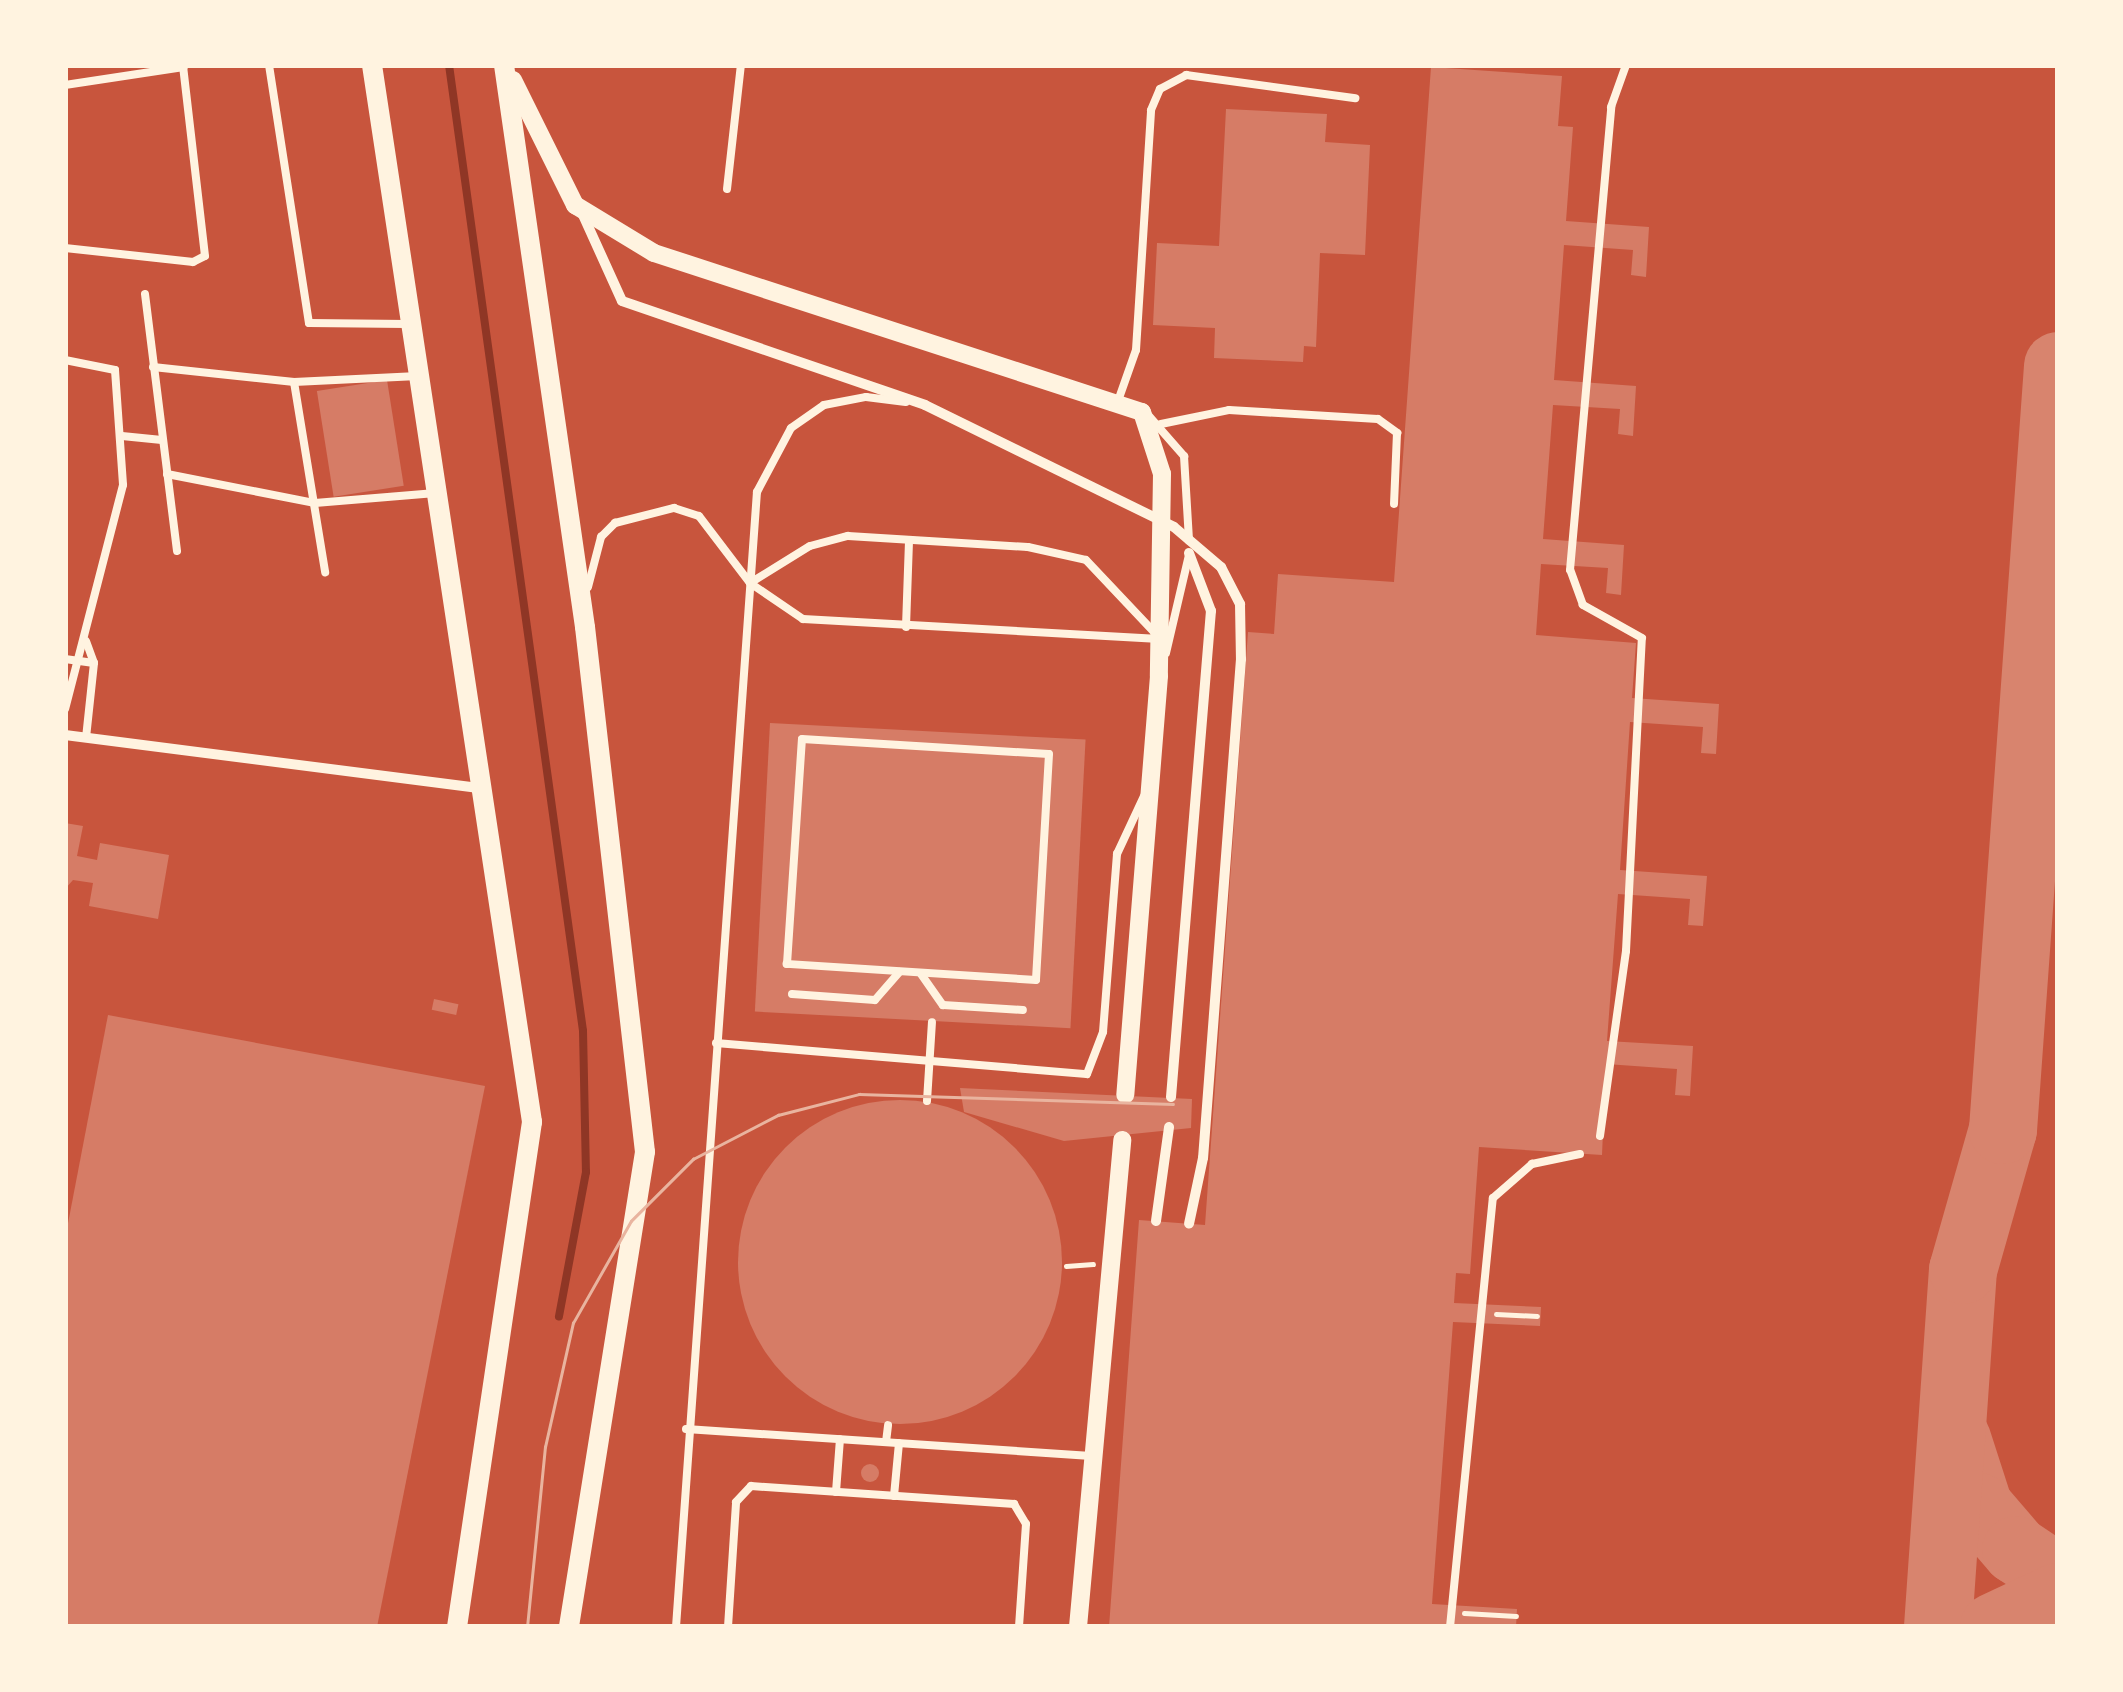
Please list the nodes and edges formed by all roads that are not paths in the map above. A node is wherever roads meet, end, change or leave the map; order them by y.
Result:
1 (270, 65) edge
2 (372, 65) edge
3 (506, 65) edge
4 (741, 65) edge
5 (1626, 65) edge
6 (184, 66) edge
7 (1187, 70) edge
8 (65, 85) edge
9 (1355, 98) dead end
10 (727, 190) dead end
11 (583, 215) junction
12 (65, 248) edge
13 (145, 294) dead end
14 (412, 324) junction
15 (65, 360) edge
16 (153, 367) junction
17 (420, 376) junction
18 (294, 382) junction
19 (1118, 400) junction
20 (926, 405) junction
21 (1142, 412) junction
22 (1161, 424) junction
23 (122, 436) junction
24 (162, 440) junction
25 (167, 474) junction
26 (440, 492) junction
27 (315, 503) junction
28 (1394, 504) dead end
29 (909, 540) junction
30 (177, 551) dead end
31 (1189, 553) junction
32 (326, 572) dead end
33 (750, 583) junction
34 (585, 627) junction
35 (906, 627) junction
36 (1159, 639) junction
37 (86, 641) junction
38 (68, 659) edge
39 (94, 663) junction
40 (1159, 676) junction
41 (65, 709) edge
42 (65, 735) edge
43 (86, 738) junction
44 (1150, 784) junction
45 (486, 788) junction
46 (899, 972) junction
47 (920, 974) junction
48 (792, 994) dead end
49 (1023, 1010) dead end
50 (932, 1022) dead end
51 (716, 1044) junction
52 (928, 1065) junction
53 (1125, 1095) dead end
54 (1171, 1097) dead end
55 (926, 1101) dead end
56 (1169, 1127) dead end
57 (1600, 1136) dead end
58 (1122, 1140) dead end
59 (1580, 1154) dead end
60 (1156, 1222) dead end
61 (1189, 1224) dead end
62 (888, 1426) dead end
63 (686, 1429) junction
64 (840, 1439) junction
65 (886, 1442) junction
66 (899, 1443) junction
67 (1094, 1456) junction
68 (836, 1492) junction
69 (894, 1496) junction
70 (457, 1627) edge
71 (570, 1627) edge
72 (676, 1627) edge
73 (728, 1627) edge
74 (1018, 1627) edge
75 (1078, 1627) edge
76 (1450, 1627) edge

1 - 14 lane
2 - 14 main road
3 - 11 street
3 - 34 main road
4 - 10 lane
5 - 57 lane
6 - 8 lane
6 - 12 lane
7 - 9 lane
7 - 19 lane
11 - 19 street
11 - 20 street
13 - 16 lane
14 - 17 main road
15 - 23 lane
16 - 18 lane
16 - 24 lane
17 - 18 lane
17 - 26 main road
18 - 27 lane
19 - 21 street
20 - 33 lane
20 - 61 street
21 - 22 lane
21 - 36 street
22 - 28 lane
22 - 31 lane
23 - 24 lane
23 - 37 lane
24 - 25 lane
25 - 27 lane
25 - 30 lane
26 - 27 lane
26 - 45 main road
27 - 32 lane
29 - 33 lane
29 - 35 lane
29 - 36 lane
31 - 40 lane
31 - 54 street
33 - 34 lane
33 - 35 lane
33 - 51 lane
34 - 71 main road
35 - 36 lane
36 - 40 street
37 - 38 lane
37 - 39 lane
38 - 39 lane
38 - 41 lane
39 - 43 lane
40 - 44 street
42 - 43 street
43 - 45 street
44 - 52 lane
44 - 53 street
45 - 70 main road
46 - 47 lane
46 - 47 lane
46 - 48 lane
47 - 49 lane
50 - 52 lane
51 - 52 lane
51 - 63 lane
52 - 55 lane
56 - 60 street
58 - 67 street
59 - 76 lane
62 - 65 lane
63 - 64 lane
63 - 72 lane
64 - 65 lane
64 - 68 lane
65 - 66 lane
66 - 67 lane
66 - 69 lane
67 - 75 street
68 - 69 lane
68 - 73 lane
69 - 74 lane

